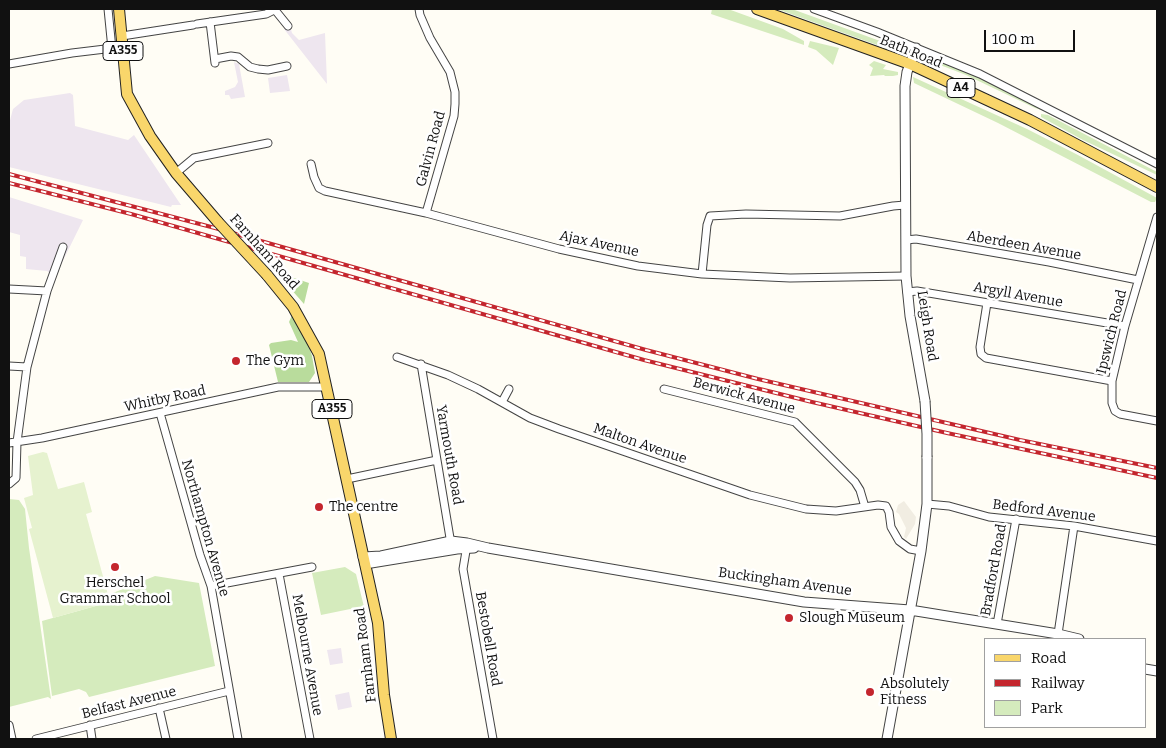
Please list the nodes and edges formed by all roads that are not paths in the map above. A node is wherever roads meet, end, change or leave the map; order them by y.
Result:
1 (108, 9) edge
2 (119, 9) edge
3 (419, 9) edge
4 (757, 9) edge
5 (814, 9) edge
6 (275, 10) edge
7 (210, 22) junction
8 (288, 26) dead end
9 (122, 36) junction
10 (117, 48) junction
11 (916, 48) junction
12 (9, 64) edge
13 (910, 64) junction
14 (287, 66) dead end
15 (268, 143) dead end
16 (311, 164) dead end
17 (1157, 164) edge
18 (176, 173) junction
19 (1157, 187) edge
20 (905, 205) junction
21 (426, 213) junction
22 (1157, 218) edge
23 (906, 240) junction
24 (63, 247) dead end
25 (702, 274) junction
26 (906, 276) junction
27 (1138, 280) junction
28 (9, 289) edge
29 (47, 291) junction
30 (907, 292) junction
31 (987, 302) junction
32 (1125, 326) junction
33 (397, 357) dead end
34 (421, 364) junction
35 (9, 366) edge
36 (27, 367) junction
37 (1112, 381) junction
38 (328, 388) junction
39 (509, 389) dead end
40 (664, 389) dead end
41 (502, 402) junction
42 (160, 413) junction
43 (1157, 421) edge
44 (17, 442) junction
45 (9, 443) edge
46 (437, 460) junction
47 (347, 478) junction
48 (9, 484) edge
49 (927, 504) junction
50 (865, 507) junction
51 (1016, 519) junction
52 (1074, 526) junction
53 (1157, 541) edge
54 (452, 545) junction
55 (467, 546) junction
56 (921, 551) junction
57 (364, 561) junction
58 (312, 568) dead end
59 (279, 574) junction
60 (211, 586) junction
61 (910, 610) junction
62 (997, 624) junction
63 (1058, 634) junction
64 (1075, 638) edge
65 (229, 691) junction
66 (159, 708) junction
67 (90, 725) junction
68 (9, 726) edge
69 (12, 739) edge
70 (36, 739) edge
71 (92, 739) edge
72 (166, 739) edge
73 (238, 739) edge
74 (310, 739) edge
75 (391, 739) edge
76 (493, 739) edge
77 (887, 739) edge

1 - 10 street
2 - 9 main road, Farnham Road / A355
3 - 21 street, Galvin Road
4 - 13 main road, Bath Road / A4
5 - 11 street
6 - 7 street
6 - 8 street
7 - 9 street
7 - 14 street
9 - 10 main road, Farnham Road / A355
10 - 12 street
10 - 18 main road, Farnham Road / A355
11 - 13 street, Leigh Road
11 - 17 street
13 - 19 main road, Bath Road / A4
13 - 20 street, Leigh Road
15 - 18 street
16 - 21 street, Ajax Avenue
18 - 38 main road, Farnham Road / A355, bridge
20 - 23 street, Leigh Road
20 - 25 street
21 - 25 street, Ajax Avenue
22 - 27 street, Ipswich Road
23 - 26 street, Leigh Road
23 - 27 street, Aberdeen Avenue
24 - 29 street
25 - 26 street, Ajax Avenue
26 - 30 street, Leigh Road
27 - 32 street, Ipswich Road
28 - 29 street
29 - 36 street
30 - 31 street, Argyll Avenue
30 - 49 street, Leigh Road, bridge
31 - 32 street, Argyll Avenue
31 - 37 street
32 - 37 street, Ipswich Road
33 - 34 street, Malton Avenue
34 - 41 street, Malton Avenue
34 - 46 street, Yarmouth Road
35 - 36 street
36 - 44 street
37 - 43 street, Ipswich Road
38 - 42 street, Whitby Road
38 - 47 main road, Farnham Road / A355
39 - 41 street
40 - 50 street, Berwick Avenue
41 - 50 street, Malton Avenue
42 - 44 street, Whitby Road
42 - 60 street, Northampton Avenue
44 - 45 street, Whitby Road
44 - 48 street
46 - 47 street
46 - 54 street, Yarmouth Road
47 - 57 main road, Farnham Road / A355
49 - 51 street, Bedford Avenue
49 - 56 street, Leigh Road
50 - 56 street, Malton Avenue
51 - 52 street, Bedford Avenue
51 - 62 street, Bradford Road
52 - 53 street, Bedford Avenue
52 - 63 street
54 - 55 street, Buckingham Avenue
54 - 57 street, Buckingham Avenue
55 - 61 street, Buckingham Avenue
55 - 76 street, Bestobell Road
56 - 61 street, Leigh Road
57 - 75 main road, Farnham Road / A355
58 - 59 street
59 - 60 street
59 - 74 street, Melbourne Avenue
60 - 65 street, Northampton Avenue
61 - 62 street, Buckingham Avenue
61 - 77 street, Leigh Road
62 - 63 street, Buckingham Avenue
63 - 64 street, Buckingham Avenue
65 - 66 street, Belfast Avenue
65 - 73 street, Northampton Avenue
66 - 67 street, Belfast Avenue
66 - 72 street
67 - 70 street, Belfast Avenue
67 - 71 street
68 - 69 street

